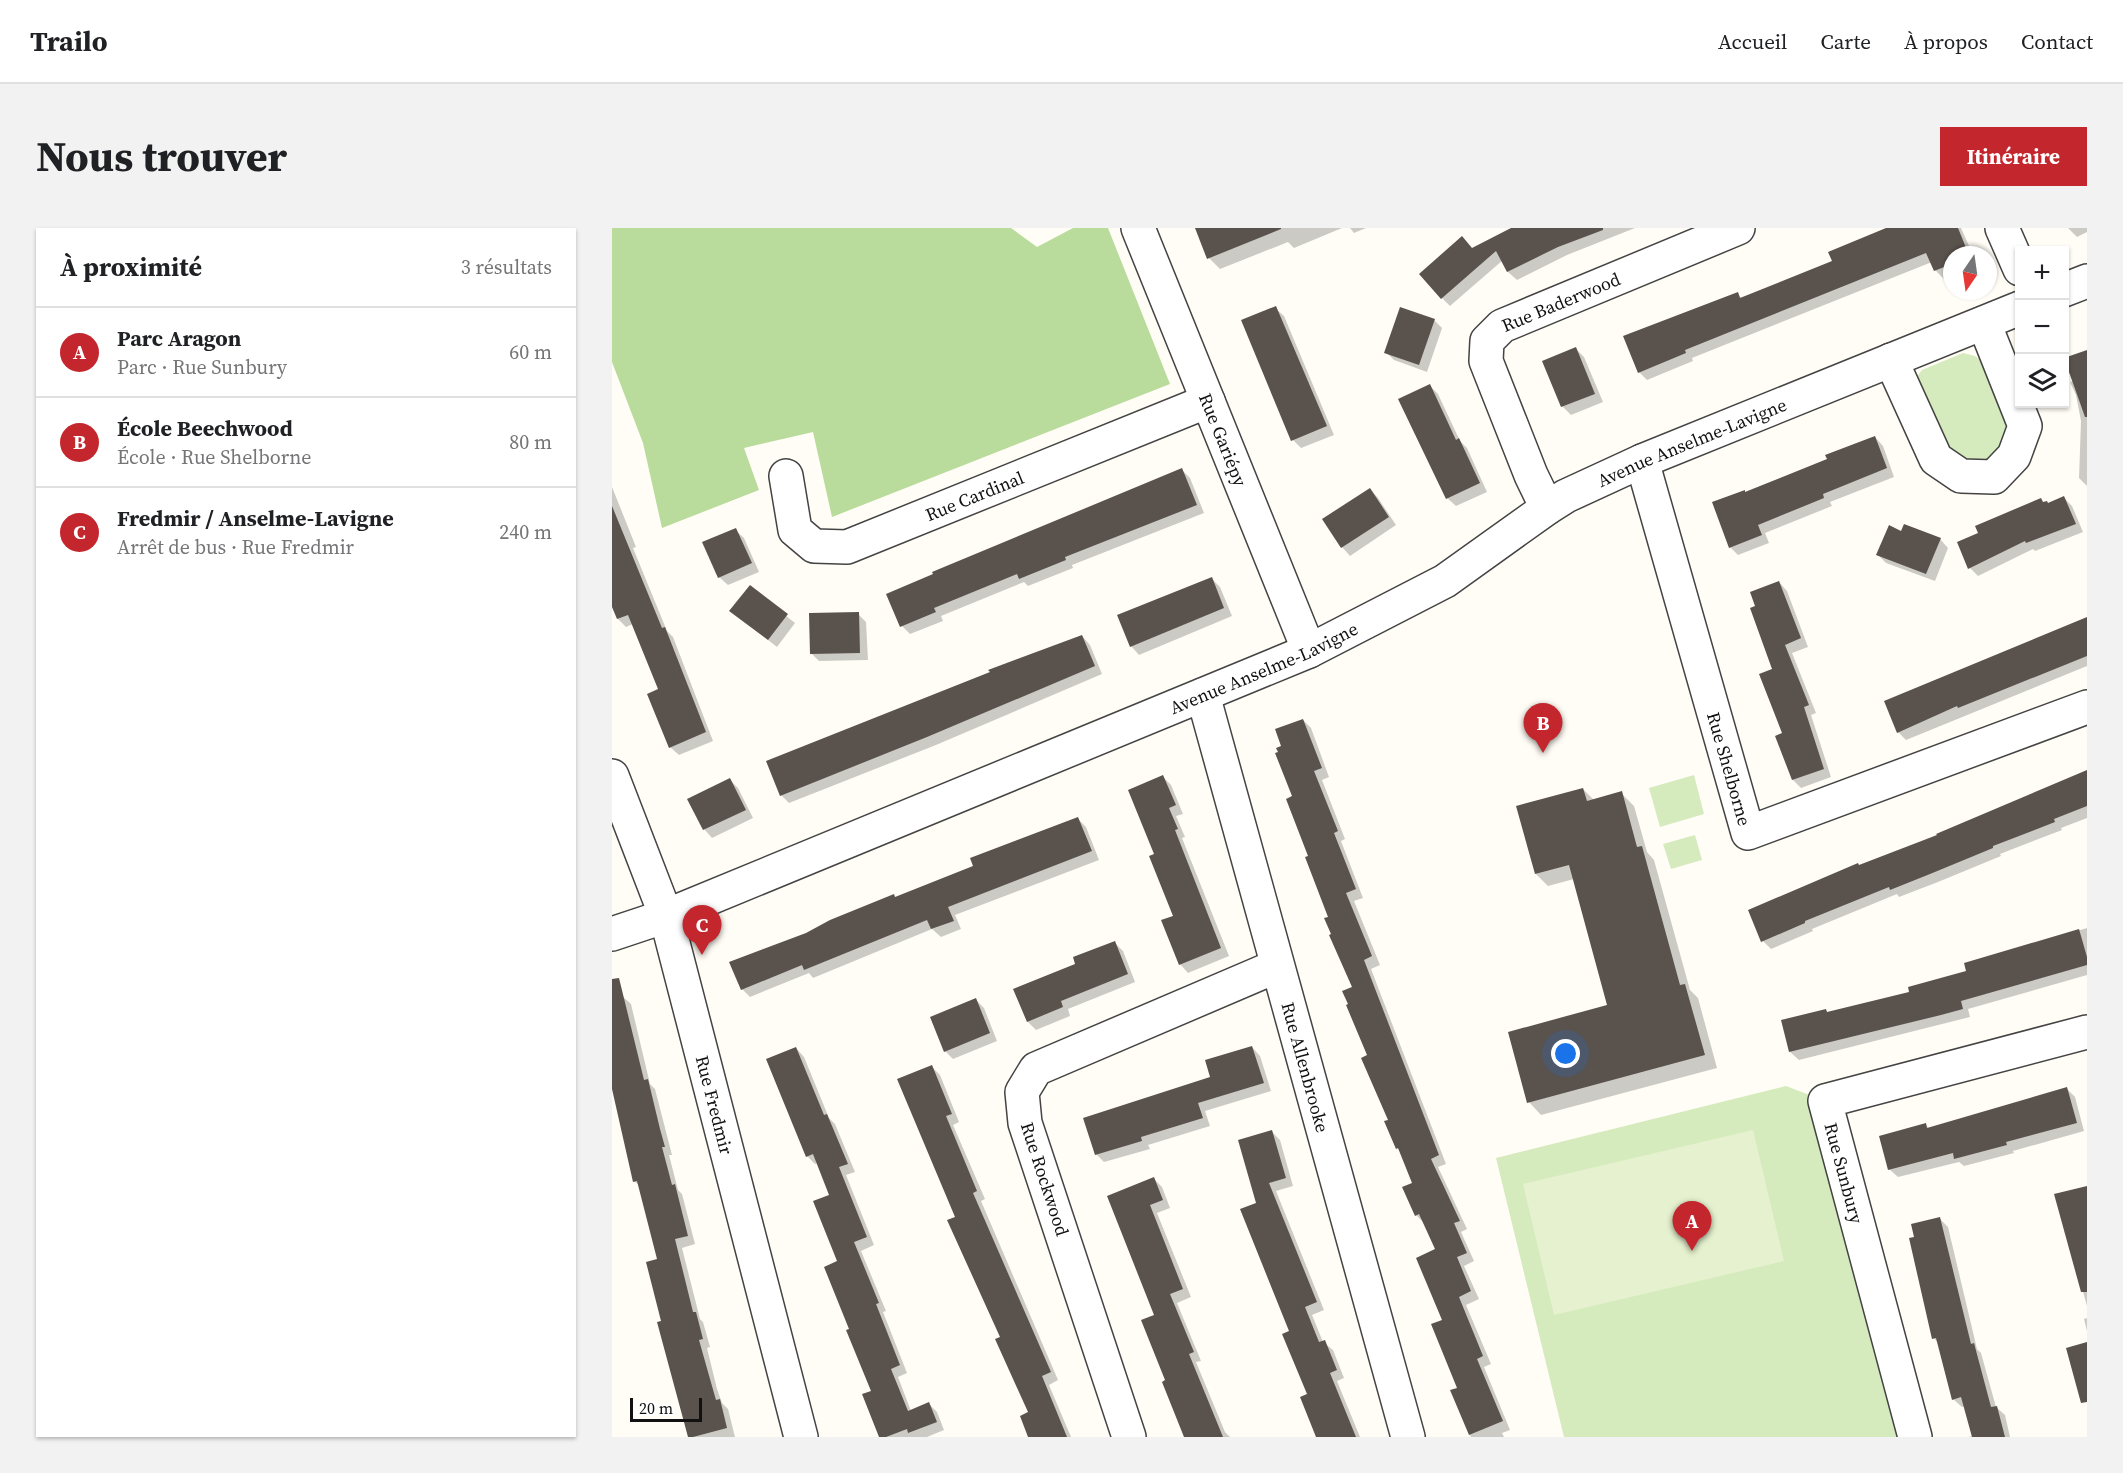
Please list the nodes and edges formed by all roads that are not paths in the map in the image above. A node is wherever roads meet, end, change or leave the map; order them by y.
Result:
1 (1138, 228) edge
2 (1738, 228) edge
3 (2002, 228) edge
4 (2015, 259) edge
5 (2087, 281) edge
6 (2069, 288) edge
7 (2015, 311) edge
8 (1984, 323) junction
9 (1891, 360) junction
10 (1208, 401) junction
11 (1642, 461) junction
12 (786, 476) dead end
13 (1547, 508) junction
14 (1309, 651) junction
15 (1203, 695) junction
16 (2087, 707) edge
17 (612, 776) edge
18 (666, 916) junction
19 (612, 934) edge
20 (1277, 966) junction
21 (2087, 1032) edge
22 (801, 1437) edge
23 (1129, 1437) edge
24 (1408, 1437) edge
25 (1915, 1437) edge

1 - 10 street, Rue Gariépy
2 - 13 street, Rue Baderwood
3 - 4 street
5 - 6 street
7 - 8 street, Avenue Anselme-Lavigne
8 - 9 street, Avenue Anselme-Lavigne
8 - 9 street
9 - 11 street, Avenue Anselme-Lavigne
10 - 12 street, Rue Cardinal
10 - 14 street, Rue Gariépy
11 - 13 street, Avenue Anselme-Lavigne
11 - 16 street, Rue Shelborne
13 - 14 street, Avenue Anselme-Lavigne
14 - 15 street, Avenue Anselme-Lavigne
15 - 18 street, Avenue Anselme-Lavigne
15 - 20 street, Rue Allenbrooke
17 - 18 street, Rue Fredmir
18 - 19 street, Avenue Anselme-Lavigne
18 - 22 street, Rue Fredmir
20 - 23 street, Rue Rockwood
20 - 24 street, Rue Allenbrooke
21 - 25 street, Rue Sunbury

